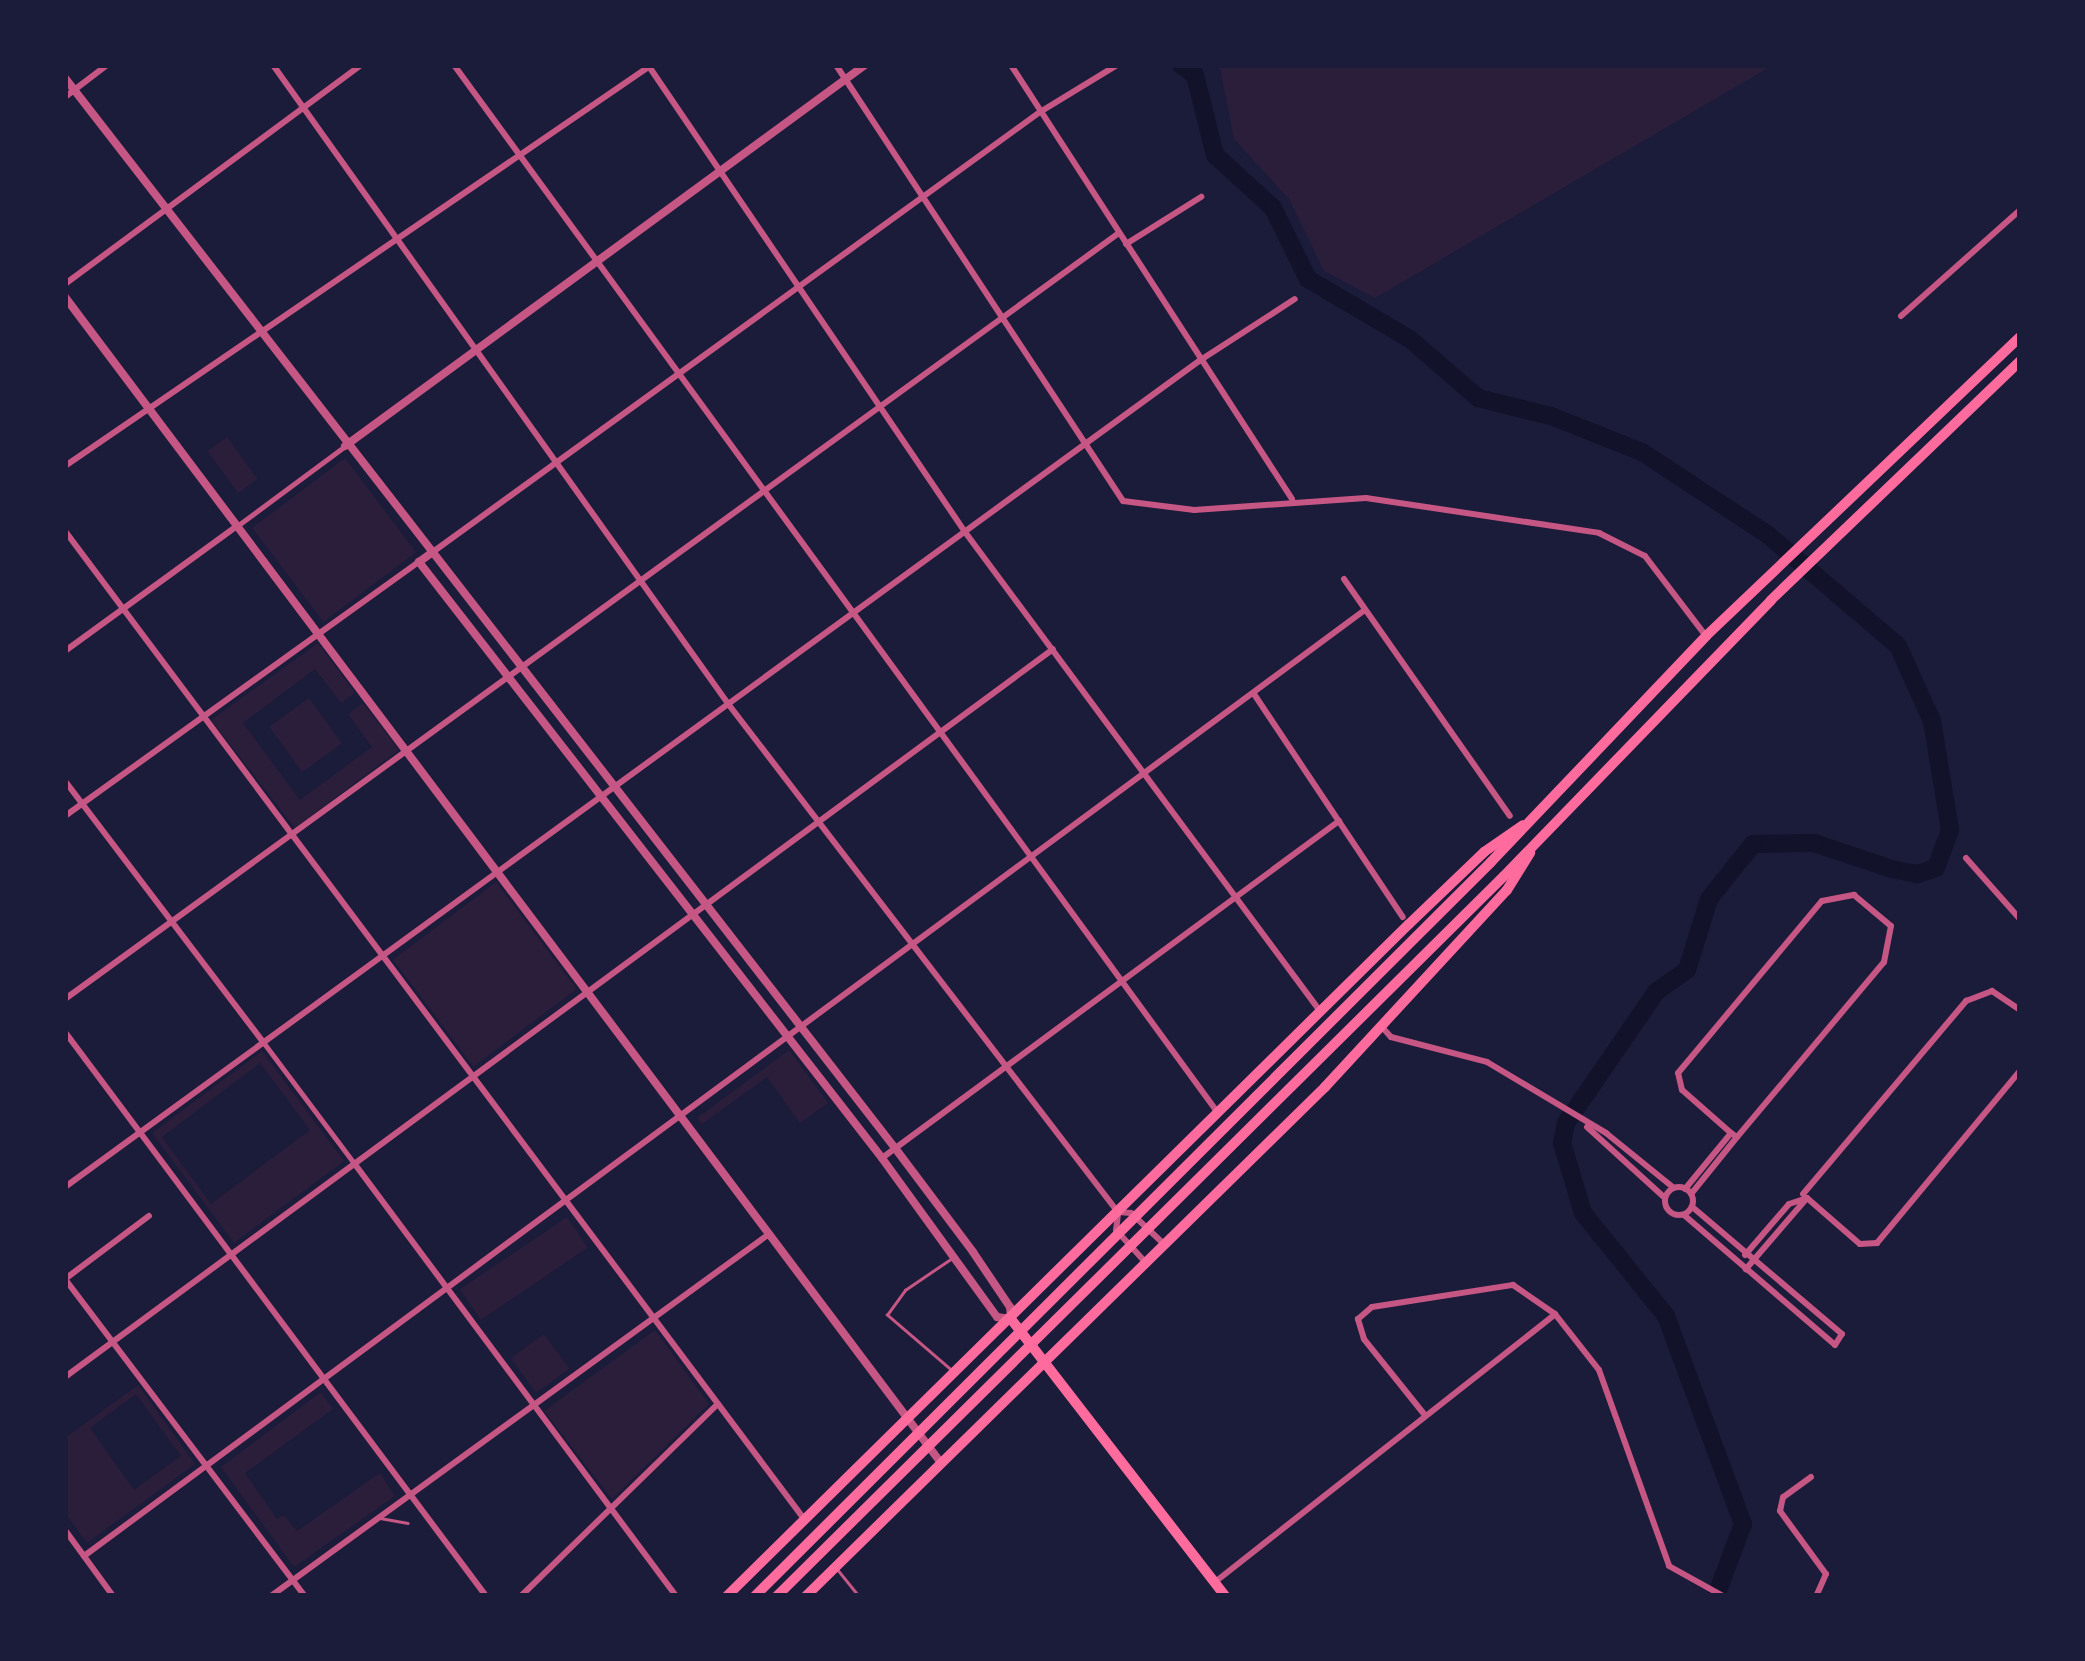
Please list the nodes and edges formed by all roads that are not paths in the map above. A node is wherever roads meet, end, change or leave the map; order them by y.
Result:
1 (107, 65) edge
2 (273, 65) edge
3 (362, 65) edge
4 (454, 65) edge
5 (650, 65) edge
6 (836, 65) edge
7 (866, 65) edge
8 (1011, 65) edge
9 (1117, 65) edge
10 (65, 78) edge
11 (846, 80) junction
12 (74, 90) junction
13 (65, 97) edge
14 (303, 110) junction
15 (1040, 112) junction
16 (518, 155) junction
17 (722, 172) junction
18 (1200, 197) dead end
19 (920, 198) junction
20 (2020, 210) edge
21 (164, 211) junction
22 (1119, 233) junction
23 (396, 239) junction
24 (1126, 244) junction
25 (597, 264) junction
26 (65, 284) edge
27 (796, 288) junction
28 (65, 296) edge
29 (1295, 300) dead end
30 (1901, 316) dead end
31 (1000, 320) junction
32 (258, 333) junction
33 (2020, 337) edge
34 (477, 353) junction
35 (1199, 361) junction
36 (2020, 361) edge
37 (678, 372) junction
38 (149, 409) junction
39 (878, 409) junction
40 (1084, 445) junction
41 (346, 446) junction
42 (555, 462) junction
43 (65, 466) edge
44 (766, 492) junction
45 (1292, 499) junction
46 (237, 526) junction
47 (65, 531) edge
48 (964, 532) junction
49 (430, 554) junction
50 (419, 562) junction
51 (1344, 579) dead end
52 (642, 583) junction
53 (123, 608) junction
54 (1365, 610) junction
55 (854, 613) junction
56 (319, 635) junction
57 (1706, 636) junction
58 (1053, 649) junction
59 (65, 651) edge
60 (520, 669) junction
61 (508, 678) junction
62 (1254, 694) junction
63 (729, 705) junction
64 (204, 717) junction
65 (941, 732) junction
66 (408, 753) junction
67 (1147, 773) junction
68 (65, 781) edge
69 (614, 788) junction
70 (601, 797) junction
71 (82, 804) junction
72 (65, 816) edge
73 (1510, 816) dead end
74 (1339, 821) junction
75 (818, 823) junction
76 (1524, 824) junction
77 (293, 836) junction
78 (1536, 842) junction
79 (1031, 856) junction
80 (1966, 858) dead end
81 (498, 873) junction
82 (1235, 896) junction
83 (706, 907) junction
84 (694, 916) junction
85 (1404, 917) dead end
86 (2020, 920) edge
87 (173, 924) junction
88 (915, 942) junction
89 (382, 955) junction
90 (1122, 981) junction
91 (586, 991) junction
92 (65, 998) edge
93 (2020, 1010) edge
94 (1320, 1012) junction
95 (1382, 1027) junction
96 (800, 1028) junction
97 (65, 1032) edge
98 (788, 1036) junction
99 (262, 1042) junction
100 (1005, 1064) junction
101 (2020, 1071) edge
102 (472, 1076) junction
103 (1218, 1113) junction
104 (680, 1115) junction
105 (1583, 1125) junction
106 (140, 1130) junction
107 (1734, 1135) junction
108 (894, 1148) junction
109 (882, 1158) junction
110 (354, 1162) junction
111 (65, 1187) edge
112 (1674, 1188) junction
113 (1688, 1191) junction
114 (1805, 1196) junction
115 (1665, 1198) junction
116 (565, 1199) junction
117 (1692, 1207) junction
118 (1118, 1212) junction
119 (1684, 1215) junction
120 (149, 1216) dead end
121 (769, 1234) junction
122 (1166, 1246) junction
123 (233, 1252) junction
124 (1746, 1253) junction
125 (953, 1258) junction
126 (1754, 1260) junction
127 (1738, 1263) junction
128 (1147, 1264) junction
129 (1746, 1270) junction
130 (66, 1281) edge
131 (444, 1286) junction
132 (1555, 1314) junction
133 (652, 1315) junction
134 (1011, 1319) junction
135 (113, 1341) junction
136 (1046, 1360) junction
137 (955, 1374) junction
138 (65, 1377) edge
139 (323, 1378) junction
140 (718, 1404) junction
141 (532, 1406) junction
142 (1424, 1414) junction
143 (908, 1420) junction
144 (941, 1462) junction
145 (206, 1464) junction
146 (1811, 1477) dead end
147 (408, 1495) junction
148 (610, 1509) junction
149 (378, 1518) junction
150 (805, 1520) junction
151 (408, 1523) dead end
152 (65, 1530) edge
153 (84, 1556) junction
154 (835, 1567) junction
155 (294, 1580) junction
156 (1214, 1582) junction
157 (113, 1596) edge
158 (271, 1596) edge
159 (304, 1596) edge
160 (486, 1596) edge
161 (521, 1596) edge
162 (676, 1596) edge
163 (727, 1596) edge
164 (755, 1596) edge
165 (777, 1596) edge
166 (806, 1596) edge
167 (859, 1596) edge
168 (1225, 1596) edge
169 (1723, 1596) edge
170 (1816, 1596) edge
171 (1990, 1596) edge
172 (2020, 1596) edge

1 - 12 street
2 - 14 street
3 - 14 street
4 - 16 street
5 - 16 street
5 - 17 street
6 - 11 street
7 - 11 street
8 - 15 street
9 - 15 street
10 - 12 street
11 - 17 street
11 - 19 street
12 - 13 street
12 - 21 street
14 - 21 street
14 - 23 street
15 - 19 street
15 - 22 street
16 - 23 street
16 - 25 street
17 - 25 street
17 - 27 street
18 - 24 street
19 - 27 street
19 - 31 street
20 - 30 street
21 - 26 street
21 - 32 street
22 - 24 street
22 - 31 street
23 - 32 street
23 - 34 street
24 - 35 street
25 - 34 street
25 - 37 street
27 - 37 street
27 - 39 street
28 - 38 street
29 - 35 street
31 - 39 street
31 - 40 street
32 - 38 street
32 - 41 street
33 - 57 main road
34 - 41 street
34 - 42 street
35 - 40 street
35 - 45 street
36 - 78 main road
37 - 42 street
37 - 44 street
38 - 43 street
38 - 46 street
39 - 44 street
39 - 48 street
40 - 45 street
40 - 48 street
41 - 46 street
41 - 49 street
42 - 49 street
42 - 52 street
44 - 52 street
44 - 55 street
45 - 57 street
46 - 53 street
46 - 56 street
47 - 53 street
48 - 55 street
48 - 58 street
49 - 50 street
49 - 60 street
50 - 56 street
50 - 61 street
51 - 54 street
52 - 60 street
52 - 63 street
53 - 59 street
53 - 64 street
54 - 62 street
54 - 73 street
55 - 63 street
55 - 65 street
56 - 64 street
56 - 66 street
57 - 76 main road
58 - 65 street
58 - 67 street
60 - 61 street
60 - 69 street
61 - 66 street
61 - 70 street
62 - 67 street
62 - 74 street
63 - 69 street
63 - 75 street
64 - 71 street
64 - 77 street
65 - 75 street
65 - 79 street
66 - 77 street
66 - 81 street
67 - 79 street
67 - 82 street
68 - 71 street
69 - 70 street
69 - 83 street
70 - 81 street
70 - 84 street
71 - 72 street
71 - 87 street
74 - 82 street
74 - 85 street
75 - 83 street
75 - 88 street
76 - 94 main road
76 - 164 main road
77 - 87 street
77 - 89 street
78 - 95 main road
78 - 165 main road
79 - 88 street
79 - 90 street
80 - 86 street
81 - 89 street
81 - 91 street
82 - 90 street
82 - 94 street
83 - 84 street
83 - 96 street
84 - 91 street
84 - 98 street
87 - 92 street
87 - 99 street
88 - 96 street
88 - 100 street
89 - 99 street
89 - 102 street
90 - 100 street
90 - 103 street
91 - 102 street
91 - 104 street
93 - 114 street
94 - 103 main road
95 - 105 street
95 - 122 main road
96 - 98 street
96 - 108 street
97 - 106 street
98 - 104 street
98 - 109 street
99 - 106 street
99 - 110 street
100 - 108 street
100 - 118 street
101 - 114 street
102 - 110 street
102 - 116 street
103 - 118 main road
104 - 116 street
104 - 121 street
105 - 112 street
105 - 115 street
106 - 111 street
106 - 123 street
107 - 107 street
107 - 113 street
108 - 109 street
108 - 134 street
109 - 125 street
110 - 123 street
110 - 131 street
112 - 113 street
112 - 115 street
113 - 117 street
114 - 124 street
114 - 126 street
115 - 119 street
116 - 131 street
116 - 133 street
117 - 119 street
117 - 124 street
118 - 122 street
118 - 128 street
118 - 134 main road
119 - 127 street
120 - 130 street
121 - 133 street
121 - 143 street
122 - 128 main road
123 - 135 street
123 - 139 street
124 - 126 street
124 - 127 street
125 - 134 street
125 - 137 lane
126 - 129 street
126 - 129 street
127 - 129 street
128 - 136 main road
130 - 135 street
131 - 139 street
131 - 141 street
132 - 142 street
132 - 142 street
132 - 169 street
133 - 140 street
133 - 141 street
134 - 136 main road
134 - 137 main road
135 - 138 street
135 - 145 street
136 - 144 main road
136 - 156 main road
137 - 143 main road
139 - 145 street
139 - 147 street
140 - 148 street
140 - 150 street
141 - 147 street
141 - 148 street
142 - 156 street
143 - 144 street
143 - 150 main road
144 - 154 main road
145 - 153 street
145 - 155 street
146 - 170 street
147 - 149 street
147 - 160 street
148 - 161 street
148 - 162 street
149 - 151 lane
149 - 155 street
150 - 163 main road
152 - 153 street
153 - 157 street
154 - 166 main road
154 - 167 lane
155 - 158 street
155 - 159 street
156 - 168 main road
171 - 172 street

